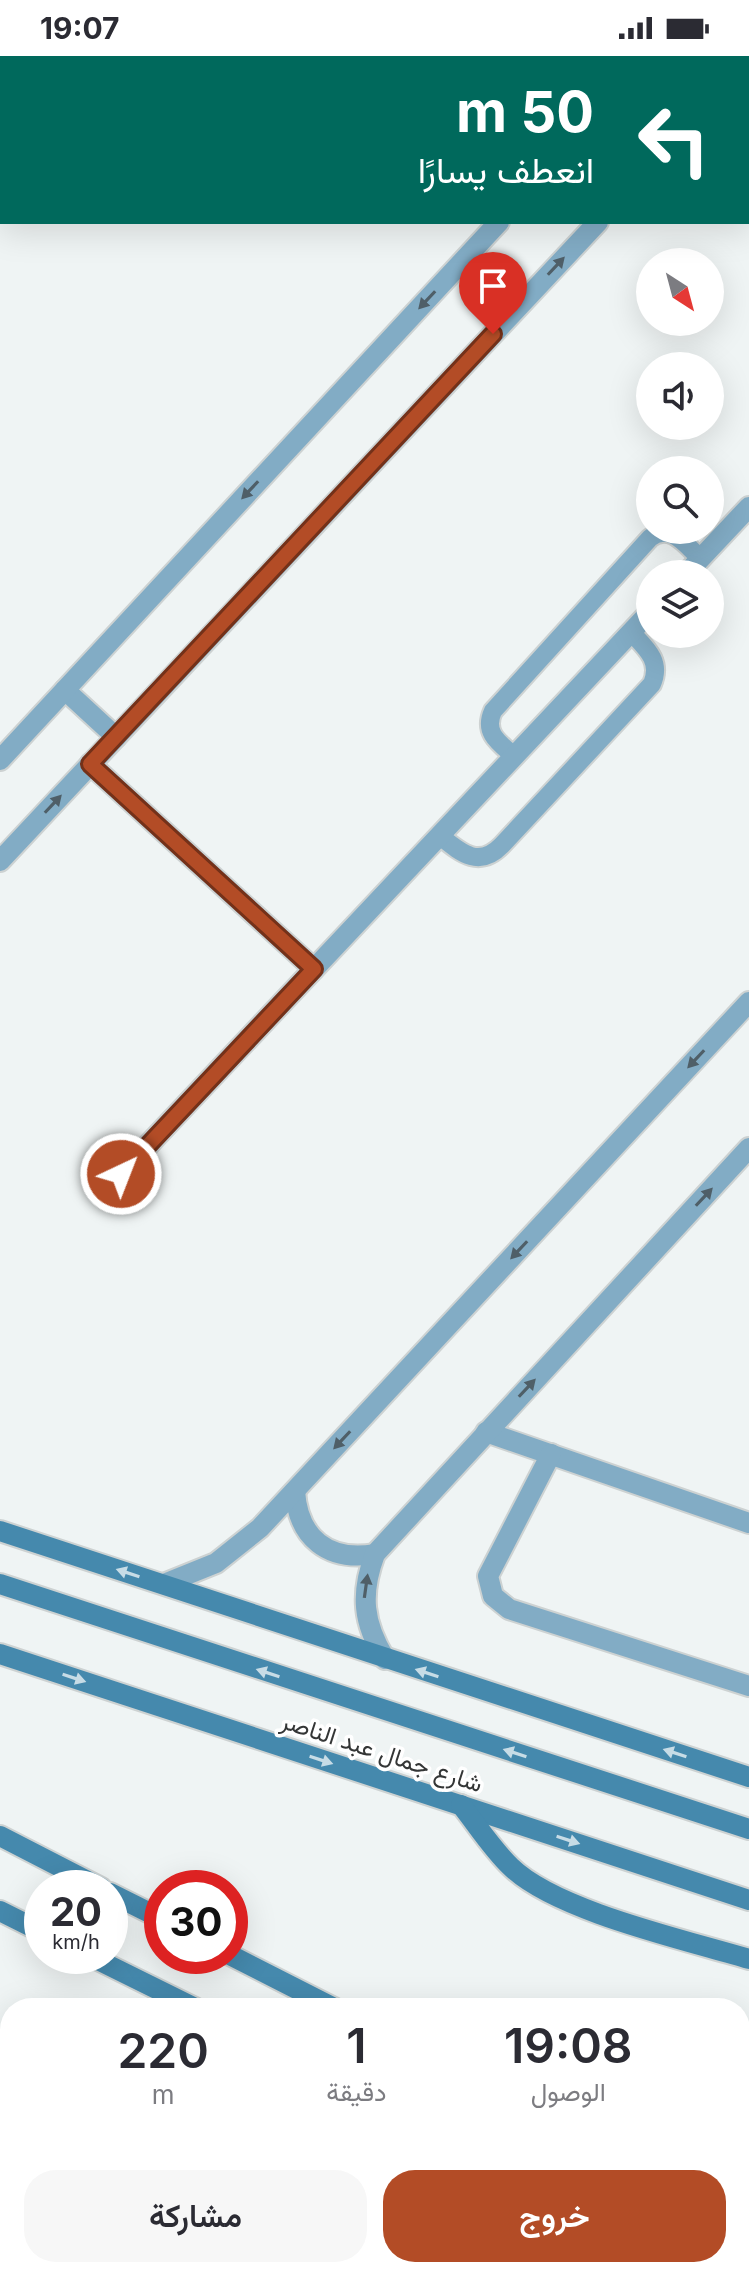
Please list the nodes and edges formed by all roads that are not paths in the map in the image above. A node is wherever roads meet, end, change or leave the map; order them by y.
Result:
1 (497, 224) edge
2 (596, 224) edge
3 (749, 507) edge
4 (700, 558) joint
5 (636, 627) edge
6 (631, 632) junction
7 (65, 690) junction
8 (116, 737) junction
9 (514, 756) junction
10 (0, 760) edge
11 (90, 764) junction
12 (440, 836) junction
13 (0, 861) edge
14 (314, 969) junction
15 (749, 1002) edge
16 (749, 1148) edge
17 (121, 1174) dead end
18 (486, 1432) junction
19 (551, 1454) junction
20 (295, 1491) junction
21 (749, 1523) edge
22 (0, 1531) edge
23 (375, 1554) junction
24 (0, 1584) edge
25 (164, 1584) junction
26 (0, 1654) edge
27 (385, 1659) junction
28 (749, 1686) edge
29 (749, 1777) edge
30 (461, 1805) junction
31 (749, 1829) edge
32 (0, 1836) edge
33 (66, 1870) edge
34 (749, 1900) edge
35 (0, 1911) edge
36 (24, 1923) edge
37 (749, 1959) edge
38 (248, 1964) edge
39 (126, 1974) edge
40 (175, 1998) edge
41 (314, 1998) edge

1 -> 7 street
8 -> 2 street
3 - 4 street
4 - 9 lane
5 - 6 street
6 - 9 street
6 - 12 lane
7 - 8 street
7 - 10 street
8 - 11 street
9 - 12 street
13 -> 11 street
11 - 14 street
12 - 14 street
14 - 17 street
15 -> 20 street
18 -> 16 street
18 - 19 street
18 - 23 street
19 - 21 street
19 - 28 street
20 - 23 street
20 - 25 street
25 -> 22 main road
27 -> 23 street
31 -> 24 main road, شارع جمال عبد الناصر
25 - 27 main road
26 -> 30 main road, شارع جمال عبد الناصر
29 -> 27 main road
30 -> 34 main road, شارع جمال عبد الناصر
30 - 37 main road
32 - 33 main road
35 - 36 main road
38 - 41 main road
39 - 40 main road

